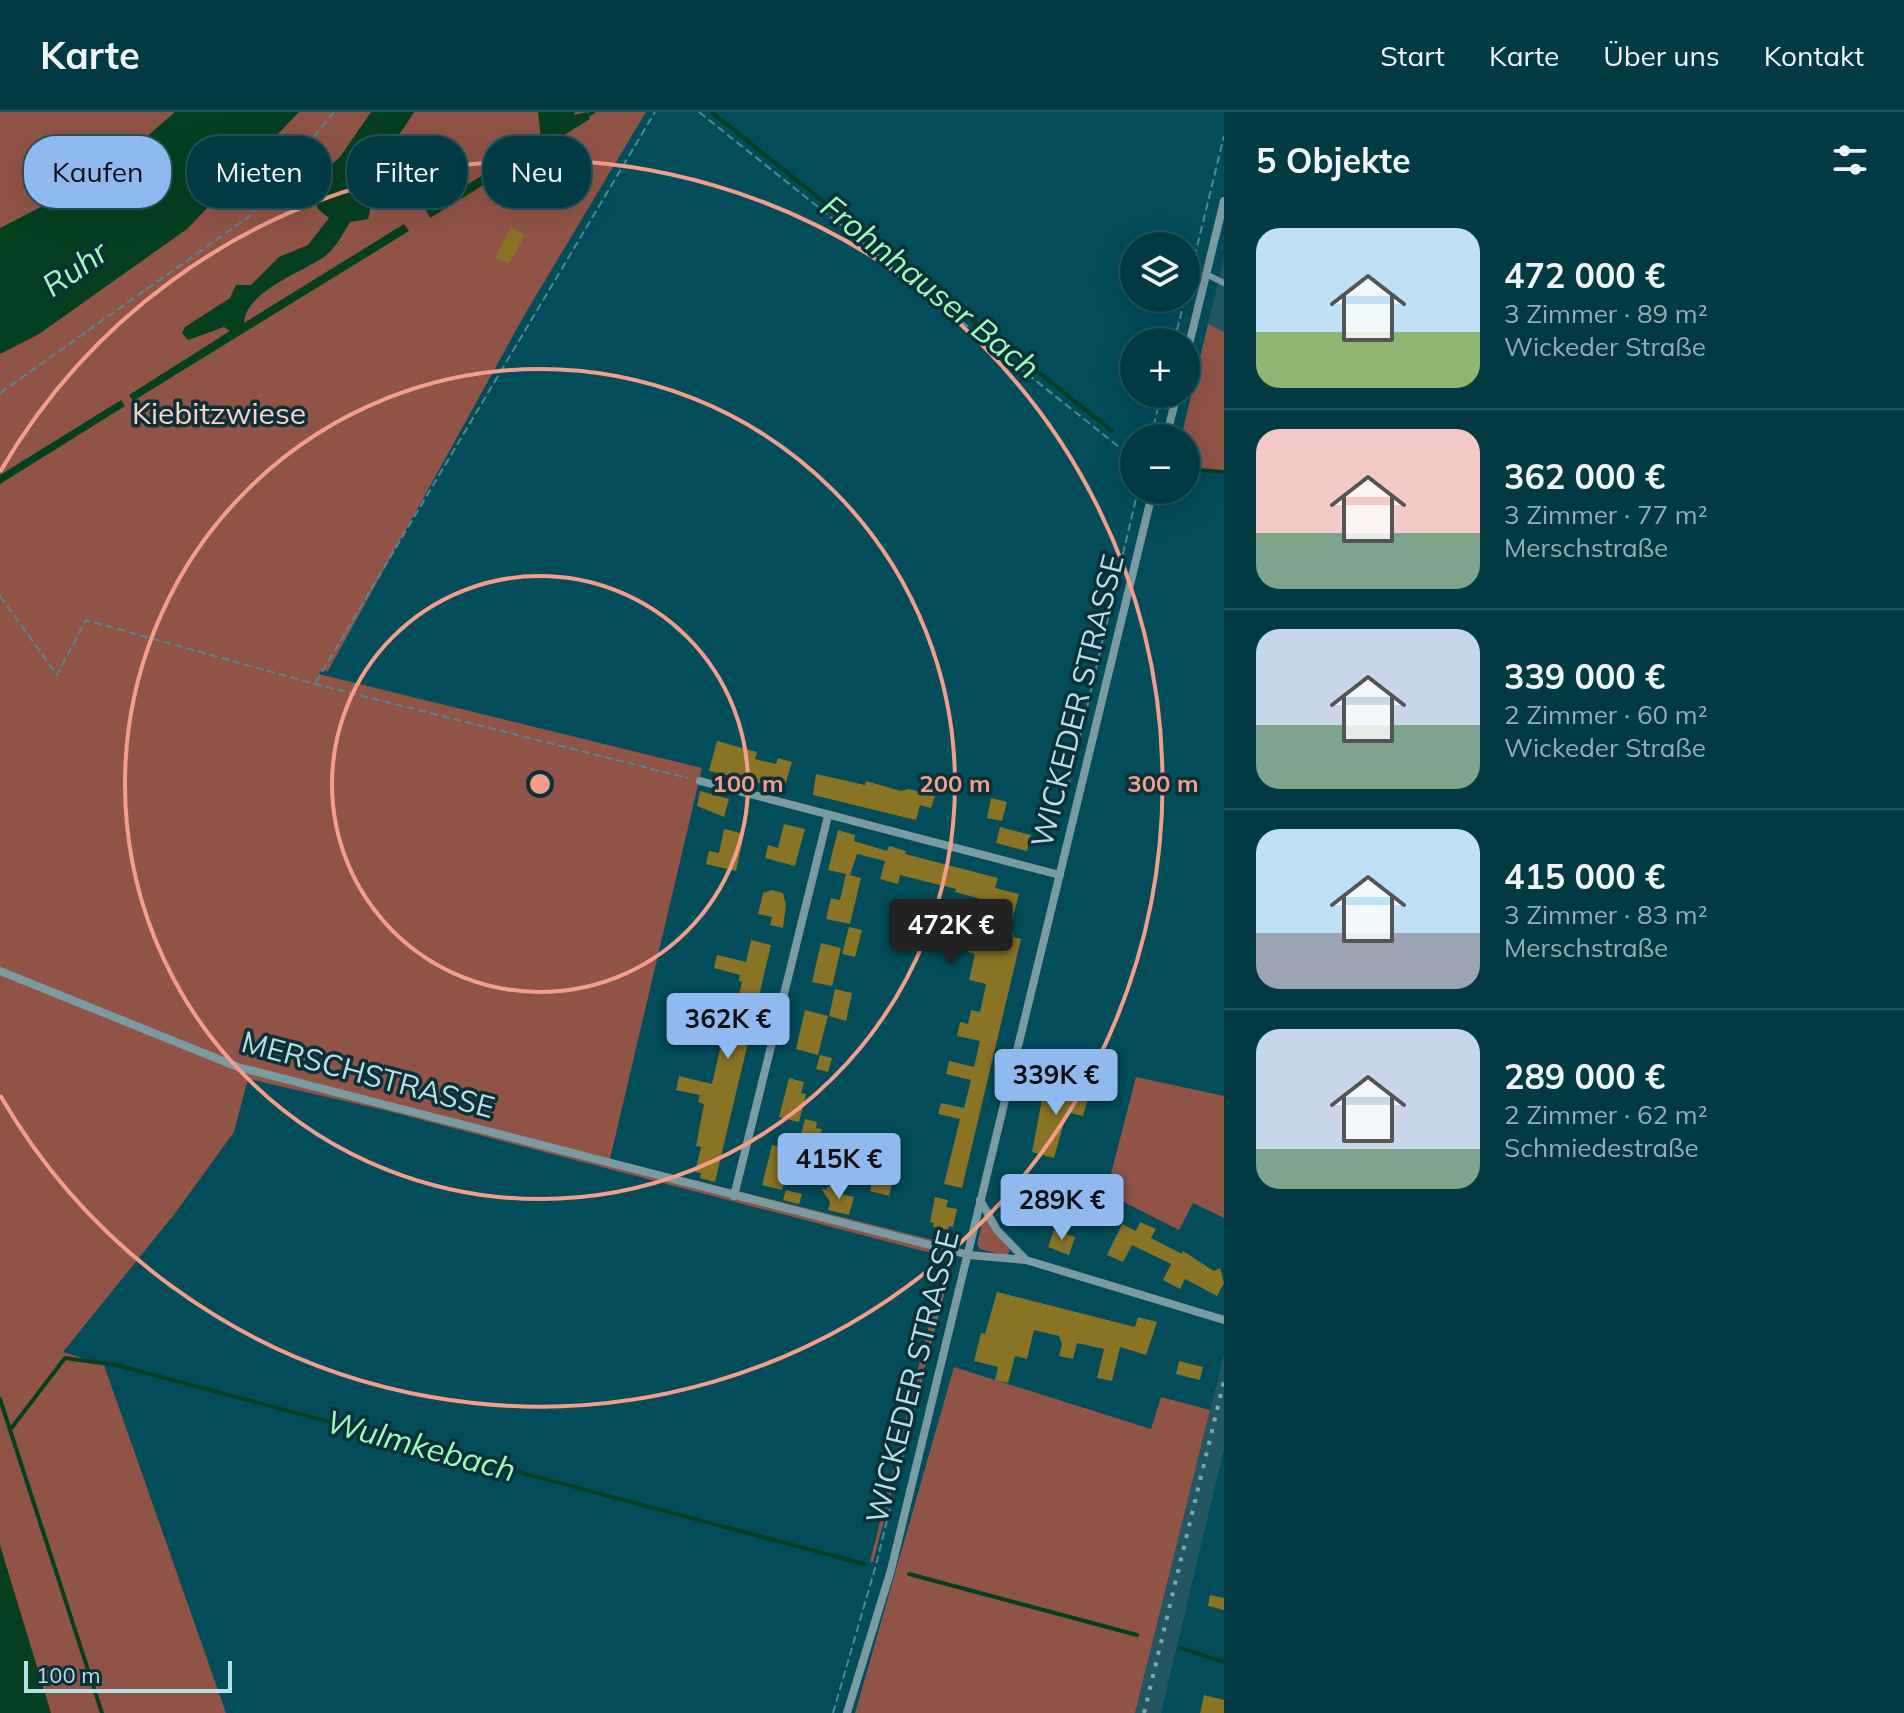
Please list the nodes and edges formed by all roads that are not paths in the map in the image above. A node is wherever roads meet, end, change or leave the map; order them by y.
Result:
1 (1224, 201) edge
2 (1206, 274) junction
3 (1224, 283) edge
4 (1193, 328) edge
5 (1150, 504) edge
6 (700, 781) road end
7 (828, 816) junction
8 (1060, 875) junction
9 (0, 971) edge
10 (734, 1196) junction
11 (980, 1200) junction
12 (969, 1255) junction
13 (1026, 1260) junction
14 (1224, 1320) edge
15 (847, 1713) edge

1 - 2 street
2 - 3 lane
2 - 4 street
5 - 8 street, WICKEDER STRASSE
6 - 7 street
7 - 8 street
7 - 10 street
8 - 11 street, WICKEDER STRASSE
9 - 10 street, MERSCHSTRASSE
10 - 12 street, MERSCHSTRASSE
11 - 12 street, WICKEDER STRASSE
11 - 13 street
12 - 13 street, MERSCHSTRASSE
12 - 15 street, WICKEDER STRASSE
13 - 14 street, MERSCHSTRASSE

